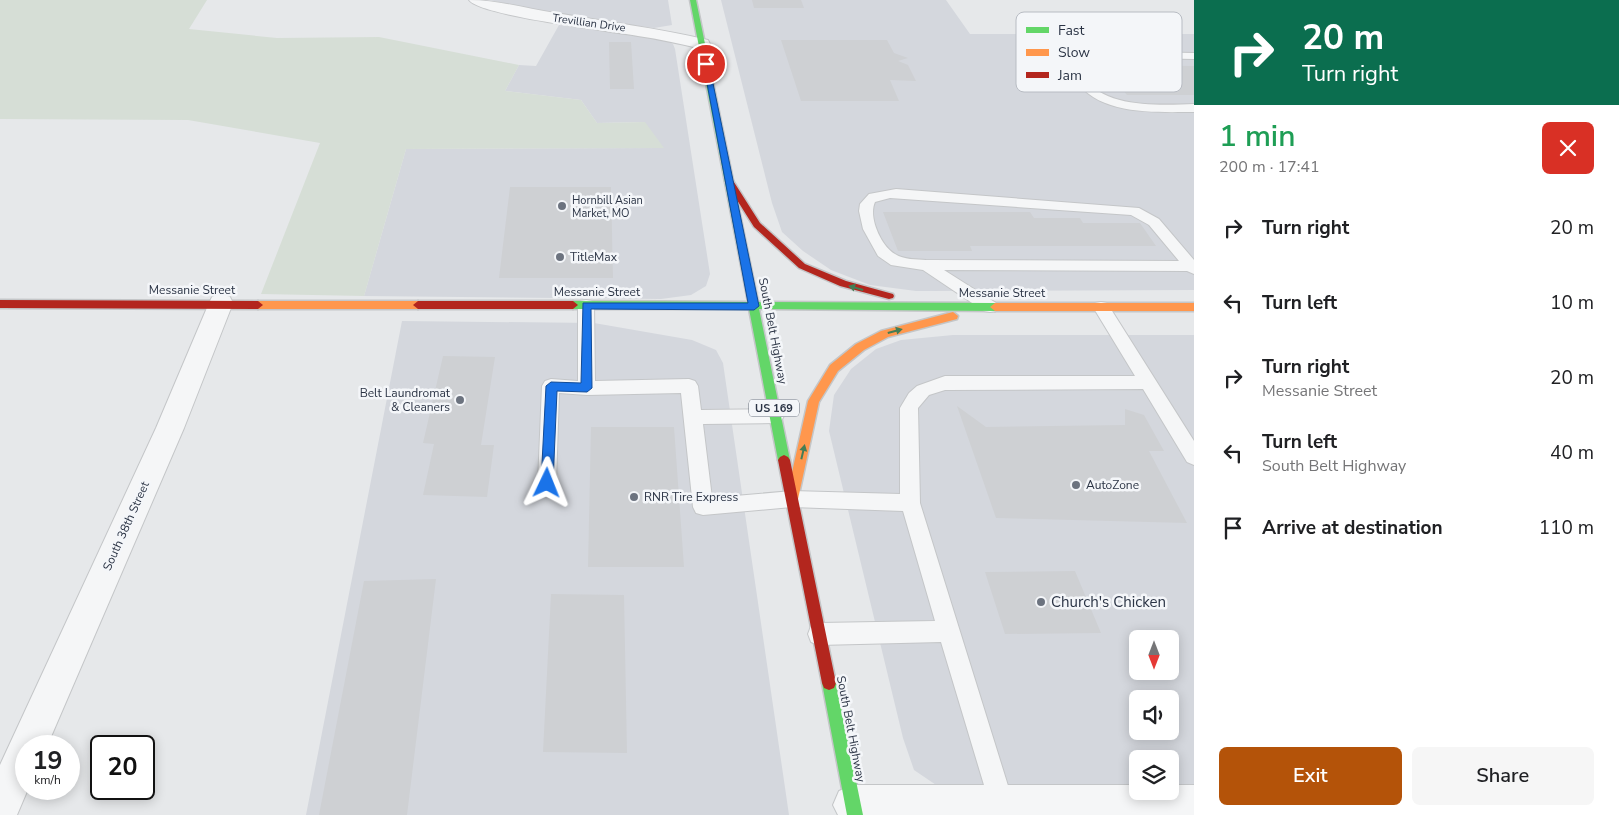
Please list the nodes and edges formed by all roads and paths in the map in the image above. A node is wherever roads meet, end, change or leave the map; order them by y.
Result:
1 (477, 0) edge
2 (693, 0) edge
3 (702, 44) junction
4 (1095, 92) edge
5 (1194, 108) edge
6 (729, 181) junction
7 (926, 264) junction
8 (1192, 268) edge
9 (221, 303) junction
10 (0, 304) edge
11 (586, 305) junction
12 (754, 306) junction
13 (990, 307) junction
14 (1101, 307) junction
15 (1194, 307) edge
16 (1148, 382) junction
17 (587, 388) junction
18 (775, 416) junction
19 (693, 417) junction
20 (1194, 456) edge
21 (547, 483) dead end
22 (792, 499) junction
23 (910, 503) junction
24 (949, 631) junction
25 (818, 634) junction
26 (33, 735) edge
27 (15, 775) edge
28 (1002, 806) junction
29 (1194, 806) edge
30 (0, 808) edge
31 (854, 810) edge

1 - 3 street, Trevillian Drive
2 - 3 street, South Belt Highway / US 169
3 - 6 street, South Belt Highway / US 169
4 - 5 lane
6 - 12 street, South Belt Highway / US 169
13 -> 6 street
7 - 8 lane
7 - 8 lane
7 - 13 lane
9 - 10 street, Messanie Street
9 - 11 street, Messanie Street
9 - 26 street, South 38th Street
11 - 12 street, Messanie Street
11 - 17 lane
12 - 13 street, Messanie Street
12 - 18 street, South Belt Highway / US 169
13 - 14 street, Messanie Street
22 -> 13 street
14 - 15 street, Messanie Street
14 - 16 lane
16 - 20 lane
16 - 23 lane
17 - 19 lane
17 - 21 lane
18 - 19 lane
18 - 22 street, South Belt Highway / US 169
19 - 22 lane
22 - 23 lane
22 - 25 street, South Belt Highway / US 169
23 - 24 lane
24 - 25 lane
24 - 28 lane
25 - 31 street, South Belt Highway / US 169
27 - 30 street
28 - 29 street
28 - 31 street

